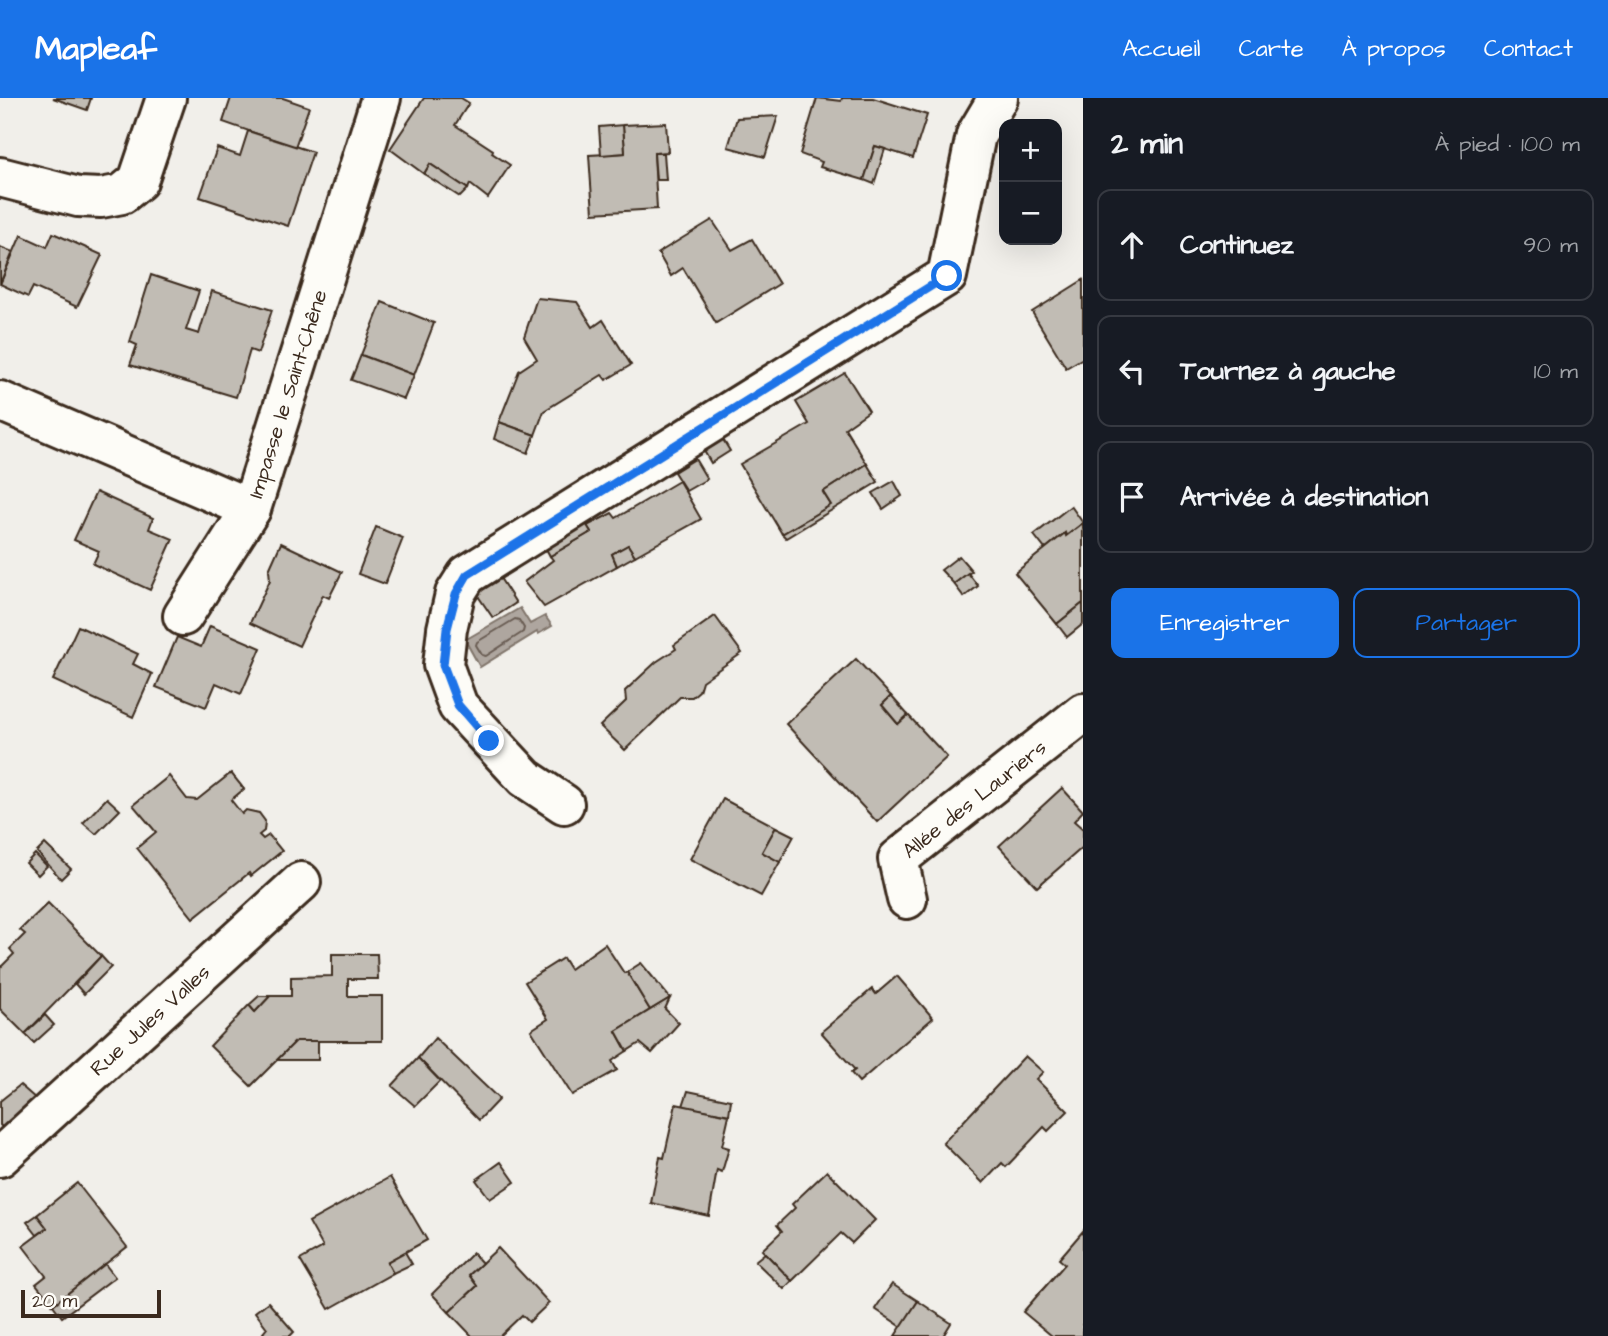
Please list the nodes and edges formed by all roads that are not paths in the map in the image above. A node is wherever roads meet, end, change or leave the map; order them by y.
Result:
1 (166, 98) edge
2 (381, 98) edge
3 (998, 98) edge
4 (0, 177) edge
5 (0, 401) edge
6 (251, 509) junction
7 (183, 616) dead end
8 (1083, 713) edge
9 (564, 804) dead end
10 (300, 883) dead end
11 (907, 899) dead end
12 (0, 1157) edge

1 - 4 street
2 - 6 street, Impasse le Saint-Chêne
3 - 9 street
5 - 6 street, Impasse le Saint-Chêne
6 - 7 street
8 - 11 street, Allée des Lauriers
10 - 12 street, Rue Jules Valles

